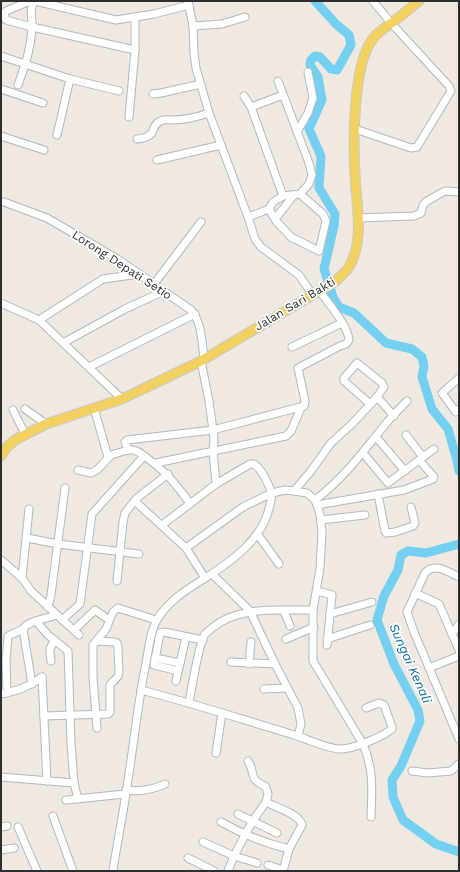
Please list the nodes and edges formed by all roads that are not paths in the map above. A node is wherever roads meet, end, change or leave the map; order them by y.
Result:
1 (34, 1) edge
2 (372, 1) edge
3 (419, 1) edge
4 (189, 3) edge
5 (135, 17) junction
6 (245, 17) dead end
7 (391, 23) junction
8 (193, 26) junction
9 (32, 28) junction
10 (135, 50) junction
11 (1, 56) edge
12 (26, 64) junction
13 (308, 72) dead end
14 (70, 79) junction
15 (278, 81) dead end
16 (201, 84) junction
17 (18, 85) dead end
18 (1, 90) edge
19 (119, 92) dead end
20 (154, 94) dead end
21 (283, 95) junction
22 (244, 96) dead end
23 (43, 103) dead end
24 (251, 107) junction
25 (210, 113) junction
26 (129, 117) dead end
27 (355, 129) junction
28 (297, 132) junction
29 (57, 135) dead end
30 (1, 136) edge
31 (137, 138) dead end
32 (221, 145) junction
33 (44, 150) dead end
34 (157, 160) dead end
35 (459, 192) edge
36 (297, 194) junction
37 (282, 196) junction
38 (4, 202) dead end
39 (269, 209) junction
40 (248, 217) junction
41 (358, 218) junction
42 (275, 219) junction
43 (200, 222) dead end
44 (140, 274) junction
45 (154, 284) junction
46 (164, 291) junction
47 (319, 291) junction
48 (2, 305) edge
49 (195, 314) junction
50 (39, 320) junction
51 (342, 324) junction
52 (63, 342) junction
53 (292, 348) dead end
54 (202, 360) junction
55 (89, 367) junction
56 (459, 378) edge
57 (377, 397) junction
58 (122, 399) junction
59 (407, 401) dead end
60 (370, 404) junction
61 (94, 408) junction
62 (301, 408) junction
63 (25, 409) dead end
64 (459, 409) edge
65 (13, 410) dead end
66 (394, 416) junction
67 (46, 424) junction
68 (213, 430) junction
69 (25, 434) junction
70 (406, 435) dead end
71 (376, 437) junction
72 (434, 449) dead end
73 (128, 450) junction
74 (213, 451) junction
75 (364, 453) junction
76 (1, 456) edge
77 (144, 456) junction
78 (108, 457) junction
79 (421, 458) junction
80 (156, 464) junction
81 (78, 470) dead end
82 (405, 471) junction
83 (168, 474) junction
84 (216, 484) junction
85 (65, 488) dead end
86 (294, 491) junction
87 (272, 493) junction
88 (378, 494) junction
89 (136, 500) junction
90 (190, 503) junction
91 (316, 503) junction
92 (411, 507) dead end
93 (29, 509) dead end
94 (365, 515) dead end
95 (321, 520) junction
96 (162, 525) junction
97 (258, 535) junction
98 (27, 538) junction
99 (58, 544) junction
100 (87, 547) junction
101 (186, 548) junction
102 (119, 552) junction
103 (139, 554) dead end
104 (1, 560) edge
105 (279, 564) dead end
106 (208, 576) junction
107 (459, 577) edge
108 (22, 578) junction
109 (117, 582) dead end
110 (317, 591) junction
111 (415, 593) junction
112 (372, 602) dead end
113 (48, 607) junction
114 (313, 610) junction
115 (284, 611) junction
116 (250, 612) junction
117 (330, 614) junction
118 (60, 618) junction
119 (109, 620) junction
120 (156, 620) junction
121 (36, 621) junction
122 (459, 624) edge
123 (370, 625) dead end
124 (290, 626) dead end
125 (314, 628) junction
126 (23, 629) junction
127 (74, 630) junction
128 (452, 634) junction
129 (79, 635) dead end
130 (186, 637) junction
131 (286, 639) dead end
132 (203, 640) junction
133 (55, 641) junction
134 (96, 641) junction
135 (251, 642) dead end
136 (459, 650) edge
137 (459, 656) edge
138 (152, 659) junction
139 (52, 661) dead end
140 (231, 662) dead end
141 (180, 663) junction
142 (249, 664) junction
143 (275, 664) junction
144 (429, 668) junction
145 (178, 671) junction
146 (176, 681) dead end
147 (32, 684) junction
148 (287, 688) junction
149 (264, 689) dead end
150 (141, 690) junction
151 (4, 694) edge
152 (189, 703) junction
153 (366, 708) dead end
154 (222, 713) junction
155 (70, 715) junction
156 (96, 715) junction
157 (44, 716) junction
158 (97, 728) dead end
159 (298, 736) junction
160 (459, 739) edge
161 (363, 744) junction
162 (216, 753) dead end
163 (248, 761) dead end
164 (459, 764) edge
165 (412, 771) dead end
166 (1, 777) edge
167 (47, 781) junction
168 (74, 783) junction
169 (165, 784) dead end
170 (126, 792) junction
171 (78, 799) junction
172 (66, 800) dead end
173 (266, 802) junction
174 (238, 814) dead end
175 (53, 816) dead end
176 (370, 817) dead end
177 (221, 822) dead end
178 (252, 822) junction
179 (18, 827) dead end
180 (277, 833) dead end
181 (245, 835) junction
182 (203, 842) dead end
183 (14, 848) dead end
184 (289, 849) junction
185 (1, 850) edge
186 (234, 856) junction
187 (188, 858) dead end
188 (257, 863) dead end
189 (268, 865) dead end
190 (36, 871) edge
191 (73, 871) edge
192 (113, 871) edge
193 (214, 871) edge
194 (228, 871) edge
195 (283, 871) edge

1 - 5 street
1 - 9 street
1 - 9 street
2 - 7 street
3 - 7 main road, Jalan Sari Bakti
4 - 5 street
4 - 8 street
5 - 10 street
6 - 8 street
7 - 27 main road, Jalan Sari Bakti
7 - 27 street
8 - 16 street
9 - 10 street
9 - 12 street
10 - 26 street
11 - 12 street
12 - 14 street
12 - 17 street
13 - 28 street
14 - 19 street
14 - 29 street
15 - 21 street
16 - 20 street
16 - 25 street
18 - 23 street
21 - 24 street
21 - 28 street
22 - 24 street
24 - 37 street
25 - 31 street
25 - 32 street
27 - 41 main road, Jalan Sari Bakti
28 - 36 street
30 - 33 street
32 - 34 street
32 - 40 street
35 - 41 street
36 - 37 street
36 - 42 street
36 - 42 street
37 - 39 street
38 - 44 street, Lorong Depati Setio
39 - 40 street
39 - 42 street
40 - 47 street
41 - 47 main road, Jalan Sari Bakti
43 - 45 street
44 - 45 street, Lorong Depati Setio
44 - 50 street
45 - 46 street, Lorong Depati Setio
46 - 49 street, Lorong Depati Setio
46 - 52 street
47 - 51 street
47 - 54 main road, Jalan Sari Bakti
48 - 50 street
49 - 54 street
49 - 55 street
50 - 52 street
51 - 53 street
51 - 62 street
52 - 55 street
54 - 58 main road, Jalan Sari Bakti
54 - 68 street
55 - 58 street
56 - 64 street
57 - 60 street
57 - 60 street
57 - 66 street
58 - 61 main road, Jalan Sari Bakti
59 - 66 street
60 - 86 street
61 - 67 main road, Jalan Sari Bakti
61 - 78 street
62 - 68 street
62 - 74 street
63 - 67 street
65 - 69 street
66 - 71 street
67 - 69 main road, Jalan Sari Bakti
68 - 73 street
68 - 74 street
69 - 76 main road, Jalan Sari Bakti
70 - 79 street
71 - 75 street
71 - 82 street
72 - 79 street
73 - 77 street
73 - 78 street
74 - 80 street
74 - 84 street
75 - 82 street
75 - 91 street
77 - 80 street
77 - 100 street
78 - 81 street
79 - 82 street
79 - 88 street
80 - 83 street
83 - 89 street
83 - 90 street
84 - 87 street
84 - 90 street
85 - 99 street
86 - 87 street
86 - 91 street
87 - 97 street
87 - 101 street
88 - 91 street
88 - 92 street
89 - 96 street
89 - 102 street
90 - 96 street
91 - 95 street
93 - 98 street
94 - 95 street
95 - 110 street
96 - 101 street
97 - 105 street
97 - 106 street
98 - 99 street
98 - 108 street
99 - 100 street
99 - 113 street
100 - 102 street
100 - 118 street
101 - 106 street
102 - 103 street
102 - 109 street
104 - 108 street
106 - 116 street
106 - 120 street
107 - 111 street
108 - 113 street
110 - 114 street
110 - 117 street
111 - 128 street
111 - 144 street
112 - 117 street
113 - 118 street
114 - 115 street
114 - 125 street
115 - 116 street
115 - 124 street
116 - 132 street
116 - 143 street
117 - 123 street
118 - 121 street
118 - 127 street
119 - 120 street
119 - 127 street
119 - 134 street
120 - 138 street
121 - 126 street
121 - 133 street
122 - 128 street
125 - 131 street
125 - 161 street
126 - 147 street
126 - 151 street
127 - 129 street
128 - 136 street
130 - 132 street
130 - 138 street
130 - 141 street
132 - 152 street
133 - 139 street
133 - 155 street
134 - 156 street
134 - 156 street
135 - 142 street
137 - 144 street
138 - 141 street
138 - 145 street
138 - 150 street
140 - 142 street
141 - 145 street
142 - 143 street
143 - 148 street
144 - 160 street
145 - 146 street
147 - 151 street
147 - 157 street
148 - 149 street
148 - 159 street
150 - 152 street
150 - 170 street
152 - 154 street
153 - 161 street
154 - 159 street
154 - 162 street
155 - 156 street
155 - 157 street
155 - 168 street
156 - 158 street
157 - 167 street
159 - 161 street
161 - 176 street
163 - 173 street
164 - 165 street
166 - 167 street
167 - 168 street
168 - 171 street
169 - 170 street
170 - 171 street
170 - 192 street
171 - 172 street
173 - 178 street
173 - 184 street
174 - 178 street
175 - 191 street
177 - 181 street
178 - 180 street
178 - 181 street
179 - 190 street
181 - 184 street
181 - 186 street
182 - 186 street
183 - 185 street
184 - 195 street
186 - 188 street
186 - 194 street
187 - 193 street
189 - 195 street

